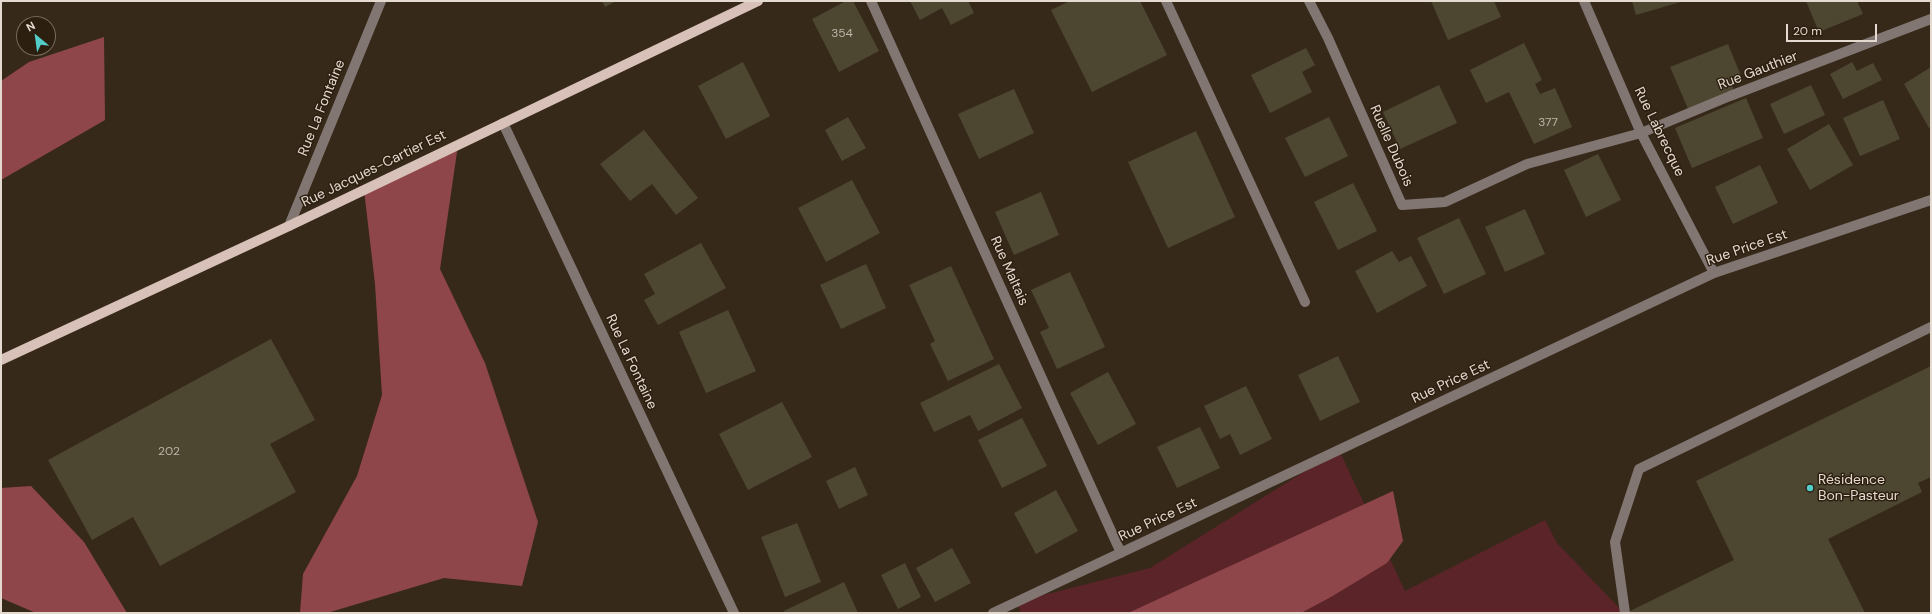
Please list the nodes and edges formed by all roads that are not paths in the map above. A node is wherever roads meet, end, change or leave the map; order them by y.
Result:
1 (381, 1) edge
2 (758, 1) edge
3 (871, 1) edge
4 (1166, 1) edge
5 (1309, 1) edge
6 (1584, 1) edge
7 (1931, 19) edge
8 (503, 124) junction
9 (1641, 133) junction
10 (1931, 200) edge
11 (289, 226) junction
12 (1714, 273) junction
13 (1305, 302) dead end
14 (1931, 327) edge
15 (1, 360) edge
16 (1121, 552) junction
17 (734, 613) edge
18 (993, 613) edge
19 (1625, 613) edge

1 - 11 street, Rue La Fontaine
2 - 8 main road, Rue Jacques-Cartier Est
3 - 16 street, Rue Maltais
4 - 13 street
5 - 9 street, Ruelle Dubois
6 - 9 street, Rue Labrecque
7 - 9 street, Rue Gauthier
8 - 11 main road, Rue Jacques-Cartier Est
8 - 17 street, Rue La Fontaine
9 - 12 street, Rue Labrecque
10 - 12 street, Rue Price Est
11 - 15 main road, Rue Jacques-Cartier Est
12 - 16 street, Rue Price Est
14 - 19 street
16 - 18 street, Rue Price Est

